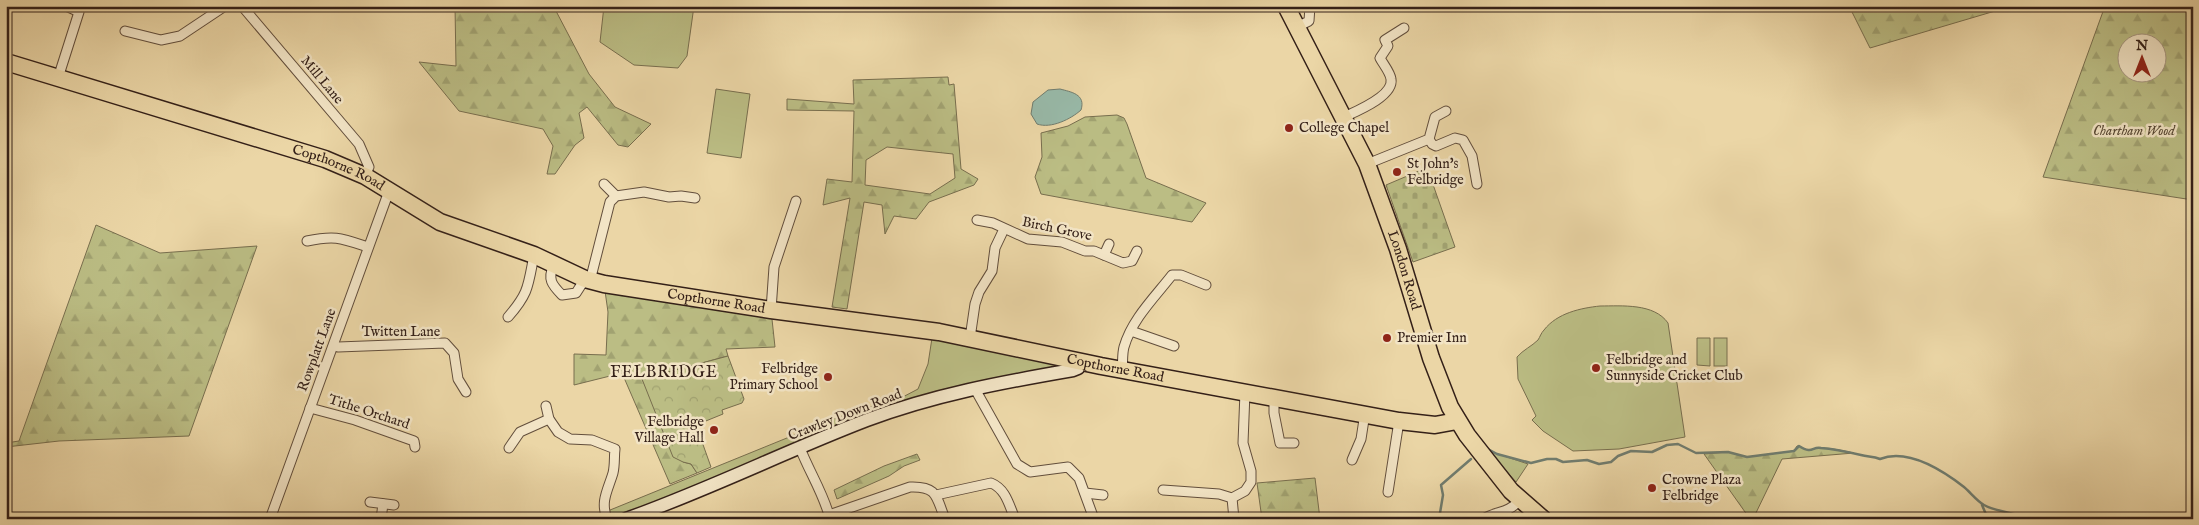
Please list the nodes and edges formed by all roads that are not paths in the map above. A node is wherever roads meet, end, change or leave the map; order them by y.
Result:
1 (66, 6) edge
2 (225, 6) edge
3 (242, 6) edge
4 (1286, 6) edge
5 (1310, 6) edge
6 (1297, 27) junction
7 (1404, 28) dead end
8 (125, 31) dead end
9 (6, 62) edge
10 (58, 78) junction
11 (1446, 111) dead end
12 (1344, 117) junction
13 (1429, 139) junction
14 (1367, 164) junction
15 (365, 176) junction
16 (604, 184) dead end
17 (1477, 184) dead end
18 (389, 191) junction
19 (616, 196) junction
20 (695, 198) dead end
21 (796, 201) dead end
22 (976, 220) dead end
23 (1004, 229) junction
24 (306, 242) dead end
25 (1109, 244) dead end
26 (368, 247) junction
27 (1137, 251) dead end
28 (534, 255) junction
29 (1104, 255) junction
30 (554, 265) junction
31 (588, 280) junction
32 (1206, 285) dead end
33 (771, 310) junction
34 (508, 317) dead end
35 (1131, 331) junction
36 (970, 338) junction
37 (334, 345) junction
38 (1174, 346) dead end
39 (1080, 362) junction
40 (1122, 370) junction
41 (976, 389) junction
42 (466, 392) dead end
43 (1246, 392) junction
44 (1274, 397) junction
45 (546, 406) dead end
46 (310, 408) junction
47 (1364, 413) junction
48 (549, 419) junction
49 (1399, 421) junction
50 (1458, 421) junction
51 (1294, 443) dead end
52 (415, 446) dead end
53 (509, 448) dead end
54 (800, 448) junction
55 (1352, 460) dead end
56 (1163, 490) dead end
57 (1388, 492) dead end
58 (1085, 493) junction
59 (936, 494) junction
60 (1102, 494) dead end
61 (1232, 498) junction
62 (1520, 500) junction
63 (370, 502) dead end
64 (383, 504) junction
65 (394, 504) dead end
66 (646, 515) edge
67 (270, 519) edge
68 (382, 519) edge
69 (607, 519) edge
70 (626, 519) edge
71 (945, 519) edge
72 (1015, 519) edge
73 (1094, 519) edge
74 (1234, 519) edge
75 (1484, 519) edge
76 (1543, 519) edge

1 - 10 street
2 - 8 street
3 - 15 street, Mill Lane
4 - 6 highway, London Road
5 - 6 street
6 - 12 highway, London Road
7 - 12 street
9 - 10 highway, Copthorne Road
10 - 15 highway, Copthorne Road
11 - 13 street
12 - 14 highway, London Road
13 - 14 street
13 - 17 street
14 - 50 highway, London Road
15 - 18 highway, Copthorne Road
16 - 19 street
18 - 26 street, Rowplatt Lane
18 - 28 highway, Copthorne Road
19 - 20 street
19 - 31 street
21 - 33 street
22 - 23 street, Birch Grove
23 - 29 street, Birch Grove
23 - 36 street, Birch Grove
24 - 26 street
25 - 29 street, Birch Grove
26 - 37 street, Rowplatt Lane
27 - 29 street, Birch Grove
28 - 30 highway, Copthorne Road
28 - 34 street
30 - 31 highway, Copthorne Road
30 - 31 street
31 - 33 highway, Copthorne Road
32 - 35 street
33 - 36 highway, Copthorne Road
35 - 38 street
35 - 40 street
36 - 39 highway, Copthorne Road
37 - 42 street, Twitten Lane
37 - 46 street, Rowplatt Lane
39 - 40 highway, Copthorne Road
39 - 41 street, Crawley Down Road
40 - 43 highway, Copthorne Road
41 - 54 street, Crawley Down Road
41 - 58 street
43 - 44 highway, Copthorne Road
43 - 61 street
44 - 47 highway, Copthorne Road
44 - 51 street
45 - 48 street
46 - 52 street, Tithe Orchard
46 - 67 street, Rowplatt Lane
47 - 49 highway, Copthorne Road
47 - 55 street
48 - 53 street
48 - 69 street
49 - 50 highway, Copthorne Road
49 - 57 street
50 - 62 highway, London Road
54 - 59 street
54 - 66 street, Crawley Down Road
56 - 61 street
58 - 60 street
58 - 73 street
59 - 71 street
59 - 72 street
61 - 74 street
62 - 75 street
62 - 76 highway, London Road
63 - 64 street
64 - 65 street
64 - 68 street
66 - 70 street, Crawley Down Road

